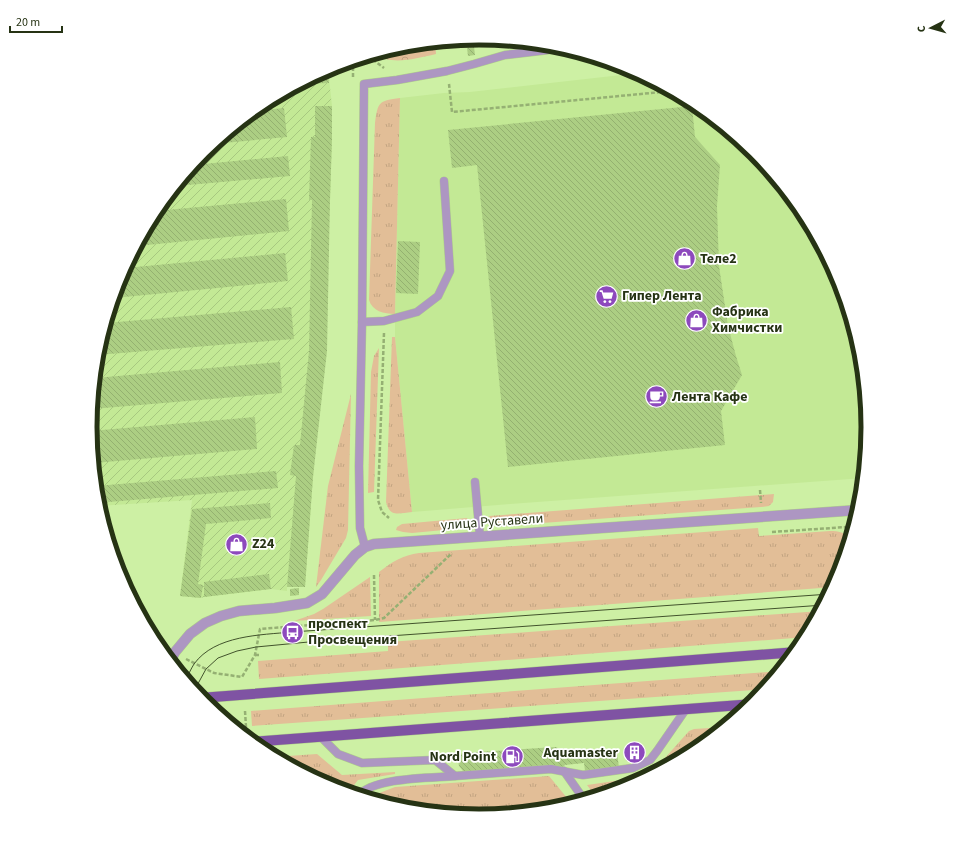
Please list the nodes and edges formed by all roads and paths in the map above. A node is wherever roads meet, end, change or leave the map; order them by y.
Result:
1 (544, 50) edge
2 (447, 71) junction
3 (663, 92) edge
4 (444, 182) dead end
5 (384, 321) junction
6 (362, 322) junction
7 (475, 482) dead end
8 (760, 490) dead end
9 (761, 507) dead end
10 (853, 511) edge
11 (390, 518) dead end
12 (848, 529) edge
13 (771, 532) dead end
14 (480, 537) junction
15 (365, 547) junction
16 (454, 550) dead end
17 (374, 575) dead end
18 (375, 620) junction
19 (789, 653) edge
20 (255, 655) junction
21 (261, 655) dead end
22 (173, 656) edge
23 (184, 658) dead end
24 (208, 697) edge
25 (743, 705) edge
26 (686, 709) junction
27 (245, 711) dead end
28 (246, 726) dead end
29 (321, 736) junction
30 (261, 741) edge
31 (564, 771) junction
32 (454, 776) junction
33 (363, 792) edge
34 (581, 796) edge

1 - 2 lane
2 - 3 path
2 - 6 lane
4 - 5 lane
5 - 6 lane
5 - 11 path
6 - 15 lane
7 - 14 lane
8 - 9 path
10 - 14 street, улица Руставели
12 - 13 path
14 - 15 street, улица Руставели
15 - 22 street
16 - 18 path
17 - 18 path
18 - 20 path
19 - 24 main road
20 - 21 path
20 - 23 path
25 - 26 main road
26 - 29 main road
26 - 31 lane
27 - 28 path
29 - 30 main road
29 - 32 lane
31 - 32 lane
31 - 34 lane
32 - 33 lane

